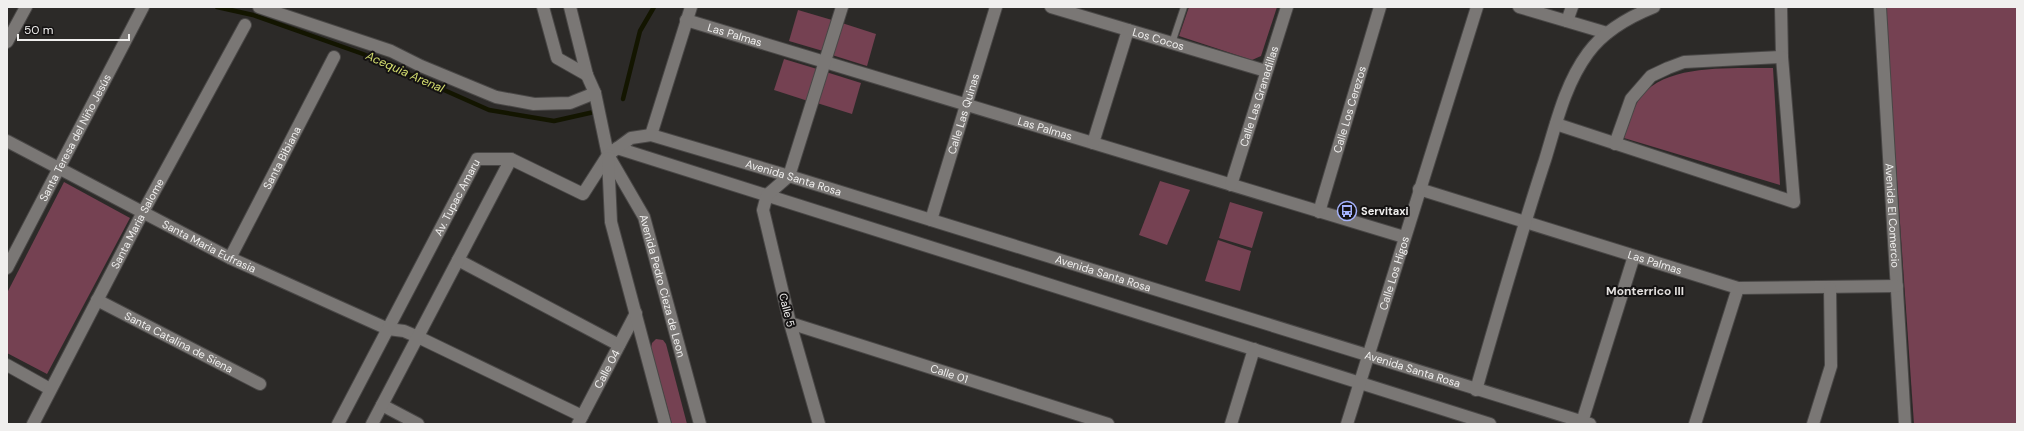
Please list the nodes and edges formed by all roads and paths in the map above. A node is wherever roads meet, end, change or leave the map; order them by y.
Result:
1 (26, 7) edge
2 (143, 7) edge
3 (260, 7) edge
4 (542, 7) edge
5 (570, 7) edge
6 (691, 7) edge
7 (842, 7) edge
8 (996, 7) edge
9 (1051, 7) edge
10 (1184, 7) edge
11 (1287, 7) edge
12 (1380, 7) edge
13 (1477, 7) edge
14 (1519, 7) edge
15 (1572, 7) edge
16 (1654, 7) edge
17 (1781, 7) edge
18 (1880, 7) edge
19 (686, 20) junction
20 (1567, 21) junction
21 (245, 25) dead end
22 (1128, 30) junction
23 (1607, 33) junction
24 (9, 35) edge
25 (1172, 43) junction
26 (334, 57) dead end
27 (1782, 57) junction
28 (825, 62) junction
29 (1266, 71) junction
30 (587, 75) junction
31 (595, 93) junction
32 (966, 105) junction
33 (1556, 124) junction
34 (650, 136) junction
35 (7, 142) edge
36 (1093, 143) junction
37 (1615, 144) junction
38 (613, 151) junction
39 (511, 159) junction
40 (58, 167) junction
41 (789, 176) junction
42 (1232, 185) junction
43 (1419, 189) junction
44 (767, 195) junction
45 (143, 212) junction
46 (1319, 212) junction
47 (931, 220) junction
48 (1525, 221) junction
49 (1404, 237) junction
50 (1634, 256) junction
51 (230, 258) junction
52 (458, 260) junction
53 (7, 268) edge
54 (1897, 286) junction
55 (1738, 288) junction
56 (1830, 288) junction
57 (97, 300) junction
58 (636, 313) junction
59 (790, 323) junction
60 (388, 329) junction
61 (418, 337) junction
62 (619, 345) junction
63 (1254, 349) junction
64 (1369, 357) junction
65 (7, 365) edge
66 (1360, 383) junction
67 (260, 384) dead end
68 (50, 389) junction
69 (1476, 390) junction
70 (382, 405) junction
71 (580, 420) edge
72 (1586, 423) edge
73 (33, 424) edge
74 (338, 424) edge
75 (372, 424) edge
76 (418, 424) edge
77 (665, 424) edge
78 (700, 424) edge
79 (819, 424) edge
80 (1108, 424) edge
81 (1231, 424) edge
82 (1347, 424) edge
83 (1490, 424) edge
84 (1695, 424) edge
85 (1813, 424) edge
86 (1905, 424) edge

1 - 24 street
2 - 40 street, Santa Teresa del Niño Jesús
3 - 31 street
4 - 30 street
5 - 30 street, Avenida Pedro Cieza de Leon
6 - 19 street
7 - 28 street
8 - 32 street, Calle Las Quinas
9 - 22 street, Los Cocos
10 - 25 lane
11 - 29 street, Calle Las Granadillas
12 - 46 street, Calle Los Cerezos
13 - 43 street, Calle Los Higos
14 - 20 street
15 - 20 street
16 - 23 street
17 - 27 street
18 - 54 street, Avenida El Comercio
19 - 28 street, Las Palmas
19 - 34 street
20 - 23 street
21 - 45 street, Santa Maria Salome
22 - 25 street, Los Cocos
22 - 36 street
23 - 33 street
25 - 29 street, Los Cocos
26 - 51 street, Santa Bibiana
27 - 37 street
27 - 37 street
28 - 32 street, Las Palmas
28 - 41 street
29 - 42 street, Calle Las Granadillas
30 - 31 street, Avenida Pedro Cieza de Leon
31 - 38 street, Avenida Pedro Cieza de Leon
32 - 36 street, Las Palmas
32 - 47 street, Calle Las Quinas
33 - 37 street
33 - 48 street
34 - 38 street, Avenida Santa Rosa
34 - 41 street, Avenida Santa Rosa
35 - 40 street, Santa Maria Eufrasia
36 - 42 street, Las Palmas
38 - 39 street
38 - 44 street
38 - 58 street, Avenida Pedro Cieza de Leon
38 - 78 street, Avenida Pedro Cieza de Leon
39 - 52 street
39 - 60 street, Av. Tupac Amaru
40 - 45 street, Santa Maria Eufrasia
40 - 53 street, Santa Teresa del Niño Jesús
41 - 44 street
41 - 47 street, Avenida Santa Rosa
42 - 46 street, Las Palmas
43 - 48 street, Las Palmas
43 - 49 street, Calle Los Higos
44 - 59 street, Calle 5
44 - 63 street
45 - 51 street, Santa Maria Eufrasia
45 - 57 street, Santa Maria Salome
46 - 49 street, Las Palmas
47 - 64 street, Avenida Santa Rosa
48 - 50 street, Las Palmas
48 - 69 street
49 - 64 street, Calle Los Higos
50 - 55 street, Las Palmas
50 - 72 street
51 - 60 street, Santa Maria Eufrasia
52 - 61 street
52 - 62 street
54 - 56 street, Las Palmas
54 - 86 street, Avenida El Comercio
55 - 56 street, Las Palmas
55 - 84 street
56 - 85 street
57 - 67 street, Santa Catalina de Siena
57 - 68 street, Santa Maria Salome
58 - 62 street, Calle 04
58 - 77 street, Avenida Pedro Cieza de Leon
59 - 79 street, Calle 5
59 - 80 street, Calle 01
60 - 61 street, Santa Maria Eufrasia
60 - 74 street, Av. Tupac Amaru
61 - 70 street
61 - 71 street, Santa Maria Eufrasia
62 - 71 street, Calle 04
63 - 66 street
63 - 81 street
64 - 66 street, Calle Los Higos
64 - 69 street, Avenida Santa Rosa
65 - 68 street
66 - 82 street, Calle Los Higos
66 - 83 street
68 - 73 street, Santa Maria Salome
69 - 72 street, Avenida Santa Rosa
70 - 75 street
70 - 76 street

